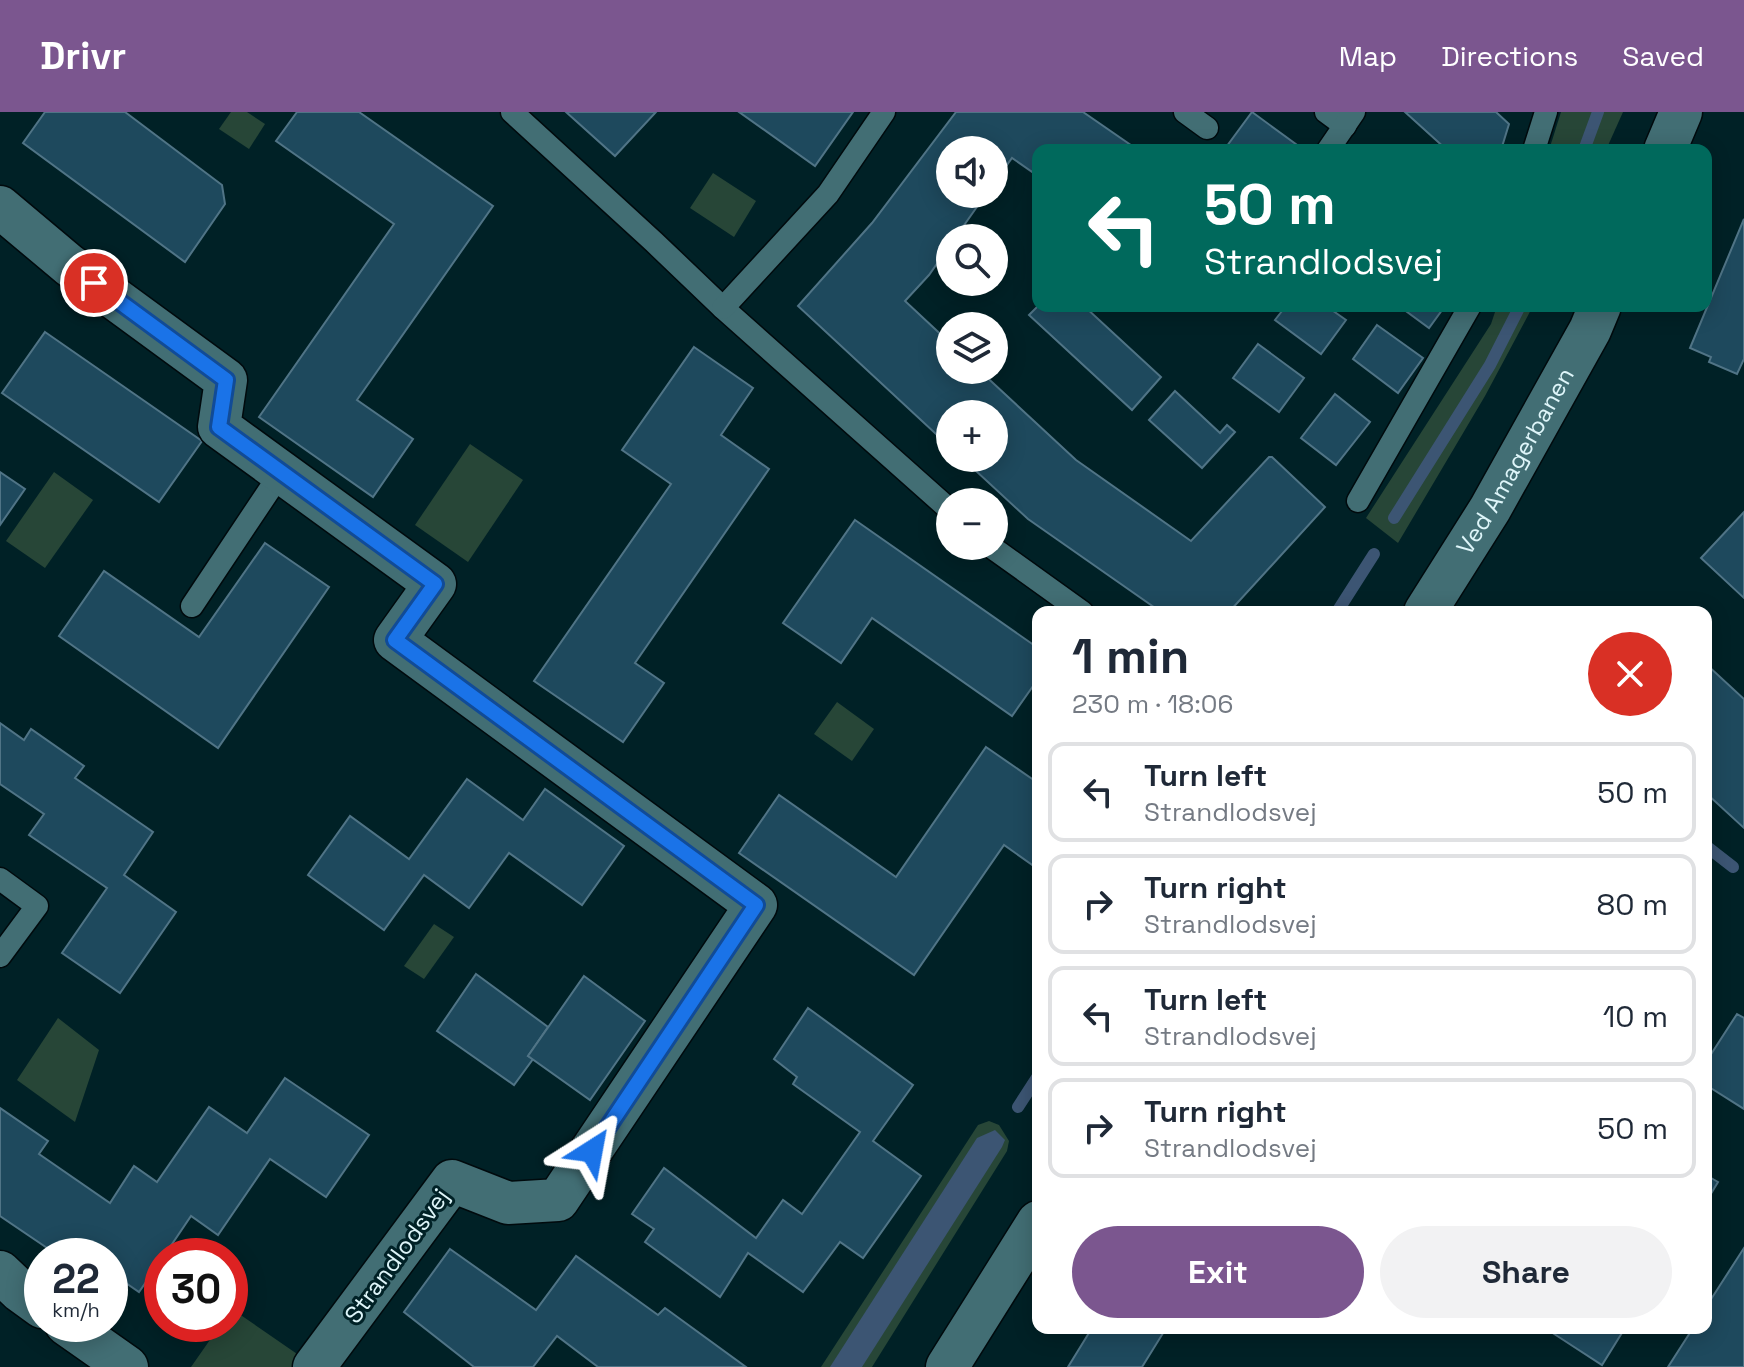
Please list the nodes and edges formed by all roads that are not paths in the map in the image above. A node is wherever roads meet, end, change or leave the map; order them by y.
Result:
1 (512, 112) edge
2 (884, 112) edge
3 (1185, 112) edge
4 (1326, 112) edge
5 (1546, 112) edge
6 (1681, 112) edge
7 (1350, 119) edge
8 (1207, 128) dead end
9 (1332, 144) edge
10 (1536, 144) edge
11 (1668, 144) edge
12 (0, 207) edge
13 (723, 308) junction
14 (1467, 312) edge
15 (1598, 312) edge
16 (282, 471) junction
17 (936, 498) edge
18 (1358, 501) dead end
19 (1008, 559) edge
20 (192, 606) dead end
21 (1074, 606) edge
22 (1429, 606) edge
23 (0, 879) edge
24 (0, 956) edge
25 (1032, 1232) edge
26 (0, 1272) edge
27 (24, 1294) edge
28 (92, 1342) edge
29 (127, 1367) edge
30 (314, 1367) edge
31 (947, 1367) edge

1 - 13 lane
2 - 13 lane
3 - 8 lane
4 - 7 lane
5 - 10 lane
6 - 11 street
7 - 9 lane
12 - 16 street, Strandlodsvej
13 - 17 lane
14 - 18 lane
15 - 22 street, Ved Amagerbanen
16 - 20 lane
16 - 30 street, Strandlodsvej
19 - 21 lane
23 - 24 lane
25 - 31 street
26 - 27 street
28 - 29 street

